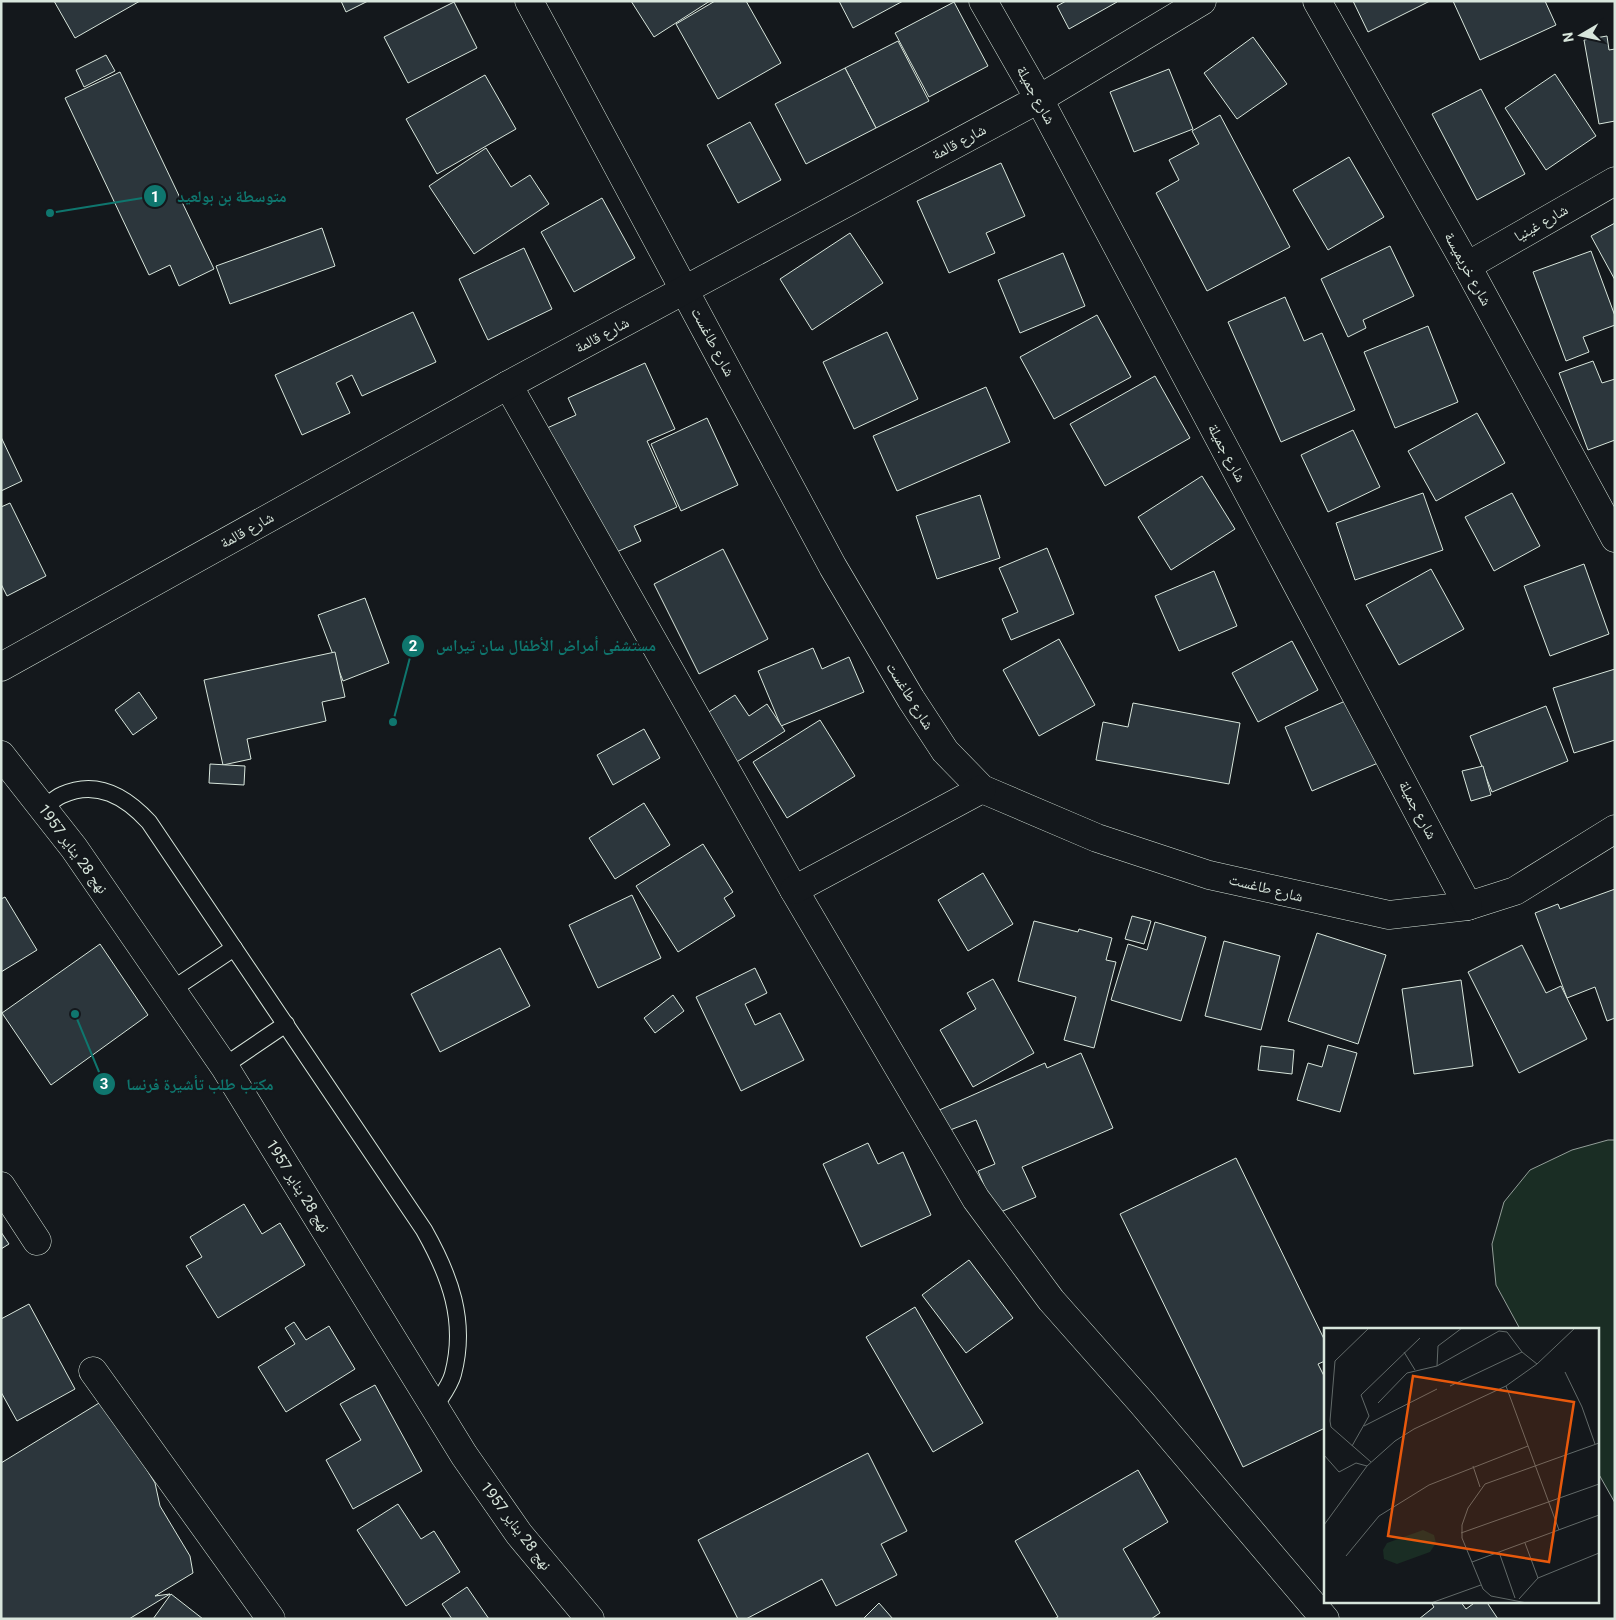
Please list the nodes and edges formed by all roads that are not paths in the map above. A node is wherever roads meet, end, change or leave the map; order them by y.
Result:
1 (529, 1) edge
2 (983, 1) edge
3 (1202, 1) edge
4 (1317, 1) edge
5 (1039, 99) junction
6 (1615, 181) edge
7 (1467, 266) junction
8 (685, 290) junction
9 (508, 385) junction
10 (1606, 502) edge
11 (1615, 538) edge
12 (1, 667) edge
13 (1, 755) edge
14 (982, 789) junction
15 (43, 809) junction
16 (1615, 829) edge
17 (794, 890) junction
18 (1468, 906) junction
19 (234, 948) junction
20 (173, 989) junction
21 (286, 1024) junction
22 (224, 1066) junction
23 (1, 1186) edge
24 (37, 1241) dead end
25 (93, 1371) dead end
26 (434, 1408) junction
27 (271, 1619) edge
28 (590, 1619) edge
29 (1325, 1619) edge

1 - 8 street, شارع طاغست
2 - 5 street, شارع جميلة
3 - 5 street, شارع قالمة
4 - 7 street, شارع خريميسة
5 - 8 street, شارع قالمة
5 - 18 street, شارع جميلة
6 - 7 street, شارع غينيا
7 - 10 street, شارع خريميسة
8 - 9 street, شارع قالمة
8 - 14 street, شارع طاغست
9 - 12 street, شارع قالمة
9 - 17 street
10 - 11 street, شارع خريميسة
13 - 15 street, نهج 28 يناير 1957
14 - 17 street
14 - 18 street, شارع طاغست
15 - 19 lane
15 - 20 street, نهج 28 يناير 1957
16 - 18 street, شارع طاغست
17 - 29 street
19 - 20 lane
19 - 21 lane
20 - 22 street, نهج 28 يناير 1957
21 - 22 lane
21 - 26 lane
22 - 26 street, نهج 28 يناير 1957
23 - 24 street
25 - 27 street
26 - 28 street, نهج 28 يناير 1957

